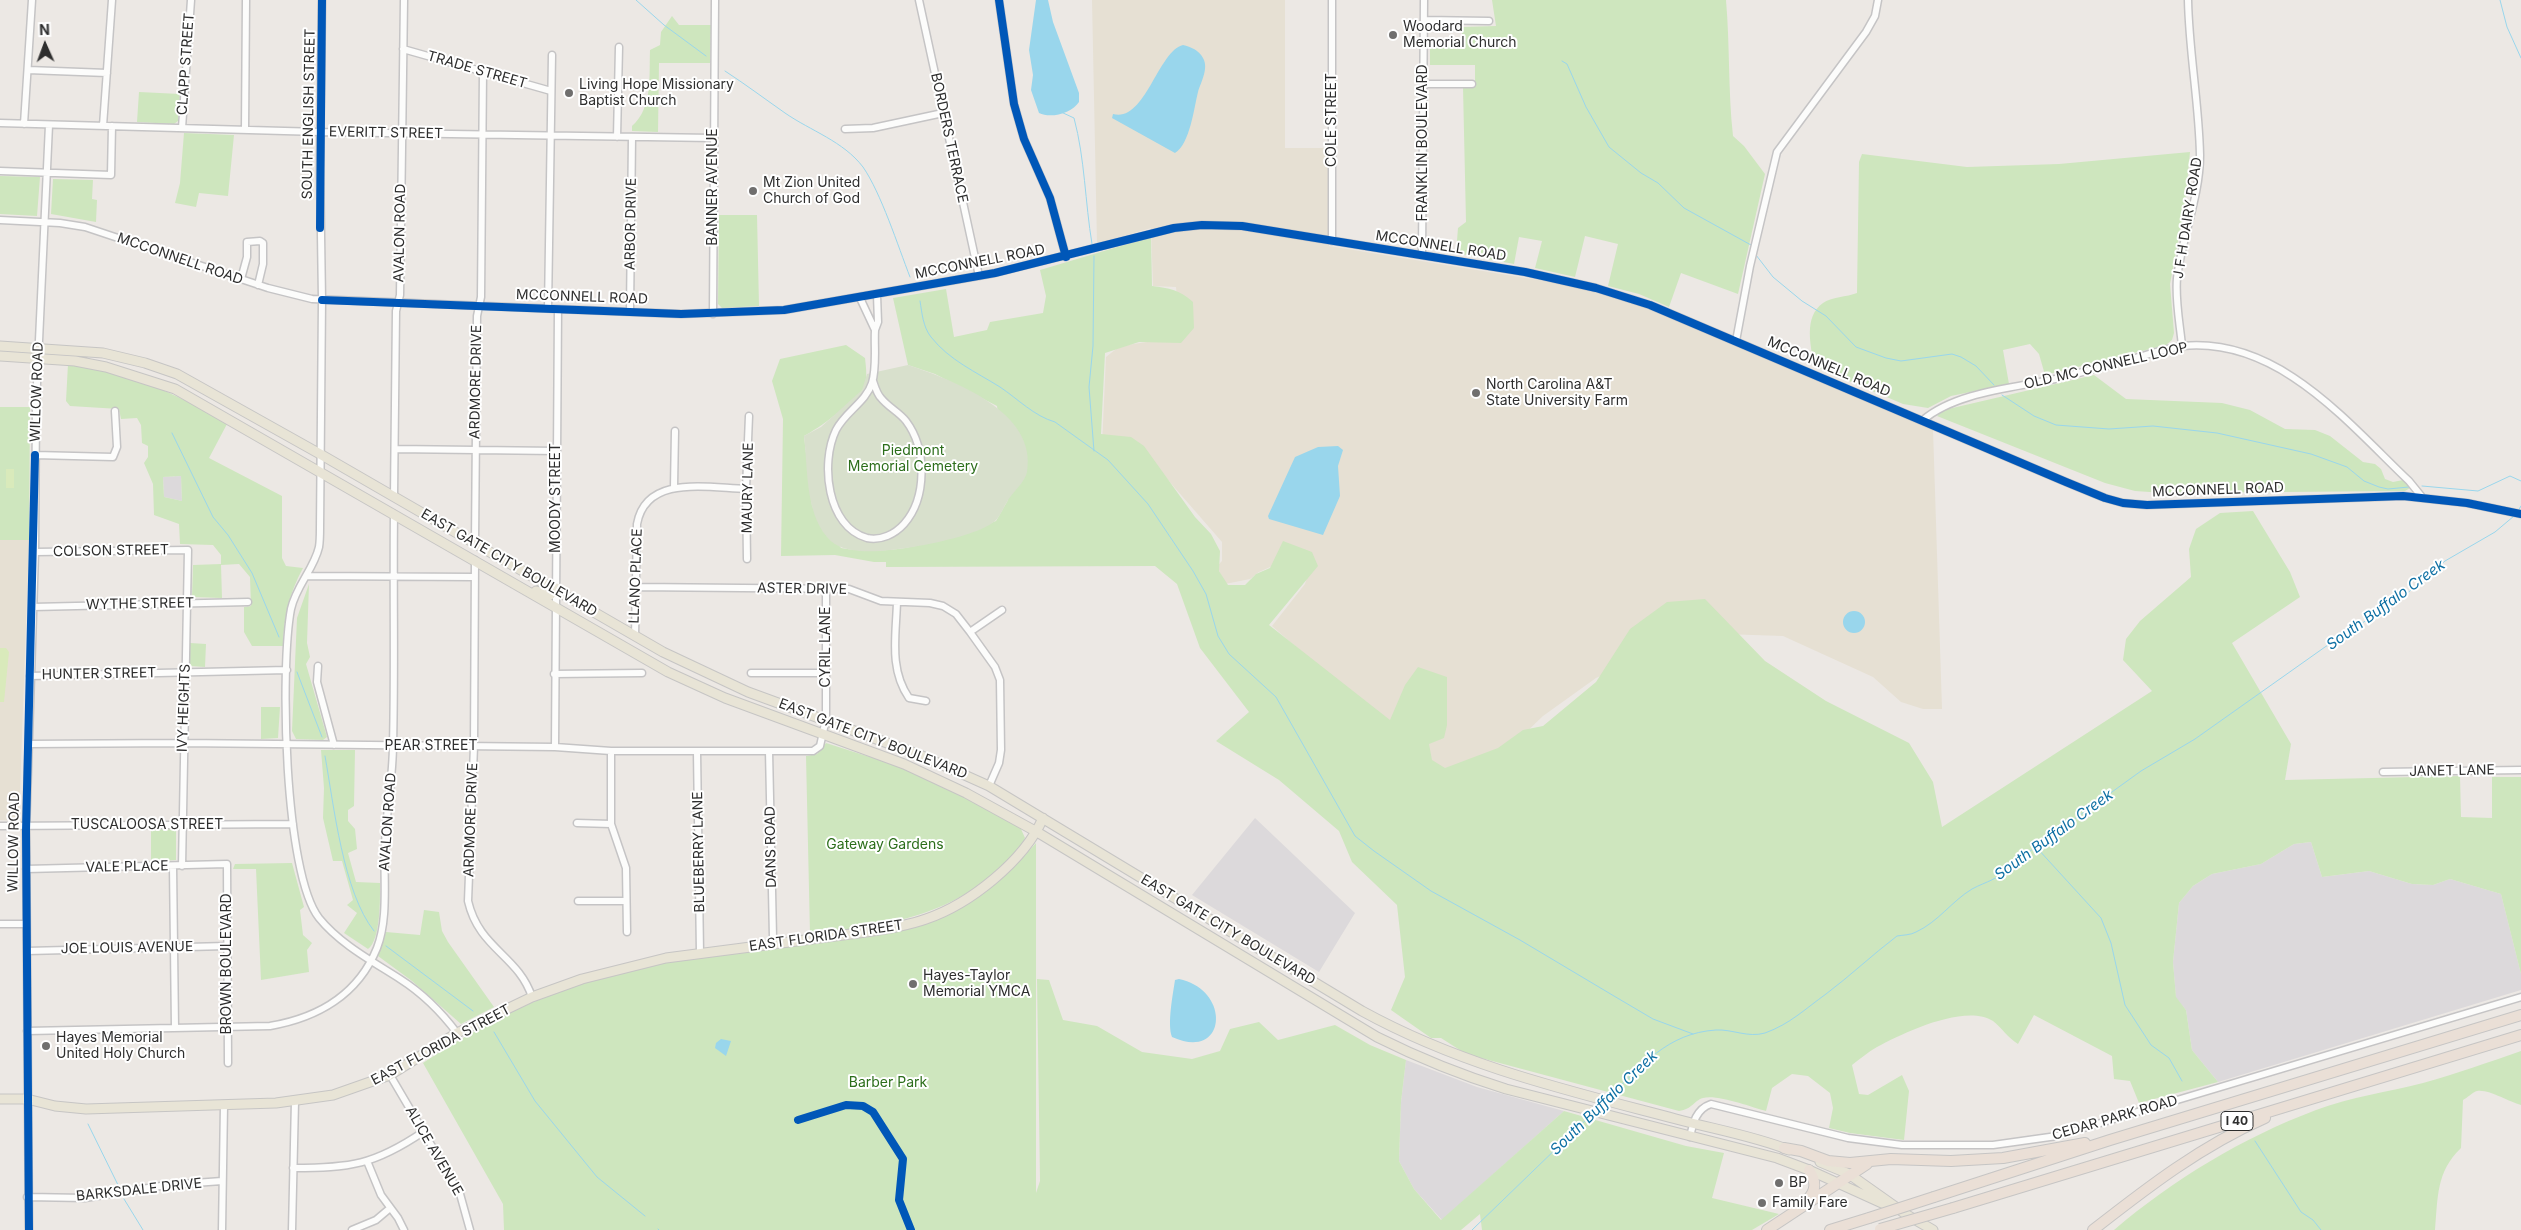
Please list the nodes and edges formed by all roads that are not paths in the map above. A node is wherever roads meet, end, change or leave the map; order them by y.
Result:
1 (32, 0) edge
2 (112, 0) edge
3 (191, 0) edge
4 (246, 0) edge
5 (322, 0) edge
6 (404, 0) edge
7 (715, 0) edge
8 (919, 0) edge
9 (999, 0) edge
10 (1332, 0) edge
11 (1424, 0) edge
12 (1878, 0) edge
13 (2188, 0) edge
14 (1424, 20) junction
15 (1489, 21) dead end
16 (619, 47) dead end
17 (402, 49) junction
18 (552, 55) dead end
19 (28, 70) junction
20 (107, 72) junction
21 (483, 72) junction
22 (1424, 84) junction
23 (1472, 84) dead end
24 (551, 92) junction
25 (943, 113) junction
26 (0, 123) edge
27 (24, 124) junction
28 (49, 125) junction
29 (103, 126) junction
30 (112, 126) junction
31 (182, 128) junction
32 (844, 129) dead end
33 (245, 130) junction
34 (320, 132) junction
35 (401, 133) junction
36 (483, 134) junction
37 (550, 135) junction
38 (617, 137) junction
39 (632, 137) junction
40 (713, 138) junction
41 (0, 171) edge
42 (47, 173) junction
43 (0, 220) edge
44 (43, 222) junction
45 (1332, 241) junction
46 (1422, 255) junction
47 (1066, 256) junction
48 (979, 276) junction
49 (241, 279) junction
50 (258, 285) junction
51 (877, 294) junction
52 (860, 298) junction
53 (322, 300) junction
54 (398, 303) junction
55 (480, 306) junction
56 (548, 308) junction
57 (558, 309) junction
58 (630, 311) junction
59 (713, 314) junction
60 (875, 330) junction
61 (1736, 341) junction
62 (0, 346) edge
63 (2182, 346) junction
64 (39, 348) junction
65 (0, 356) edge
66 (38, 358) junction
67 (873, 381) junction
68 (115, 411) dead end
69 (749, 416) dead end
70 (1923, 420) junction
71 (675, 431) dead end
72 (271, 444) junction
73 (395, 449) junction
74 (475, 450) junction
75 (557, 451) junction
76 (320, 454) junction
77 (36, 455) junction
78 (320, 471) junction
79 (368, 482) junction
80 (674, 488) junction
81 (746, 488) junction
82 (394, 496) junction
83 (2422, 497) junction
84 (394, 514) junction
85 (2521, 514) edge
86 (475, 542) junction
87 (188, 550) joint
88 (35, 552) junction
89 (747, 559) dead end
90 (475, 560) junction
91 (306, 576) junction
92 (393, 577) junction
93 (474, 578) junction
94 (511, 581) junction
95 (556, 588) junction
96 (636, 588) junction
97 (826, 588) junction
98 (248, 602) dead end
99 (897, 602) junction
100 (187, 603) junction
101 (33, 607) junction
102 (556, 608) junction
103 (1002, 610) dead end
104 (600, 615) junction
105 (970, 632) junction
106 (634, 636) junction
107 (318, 666) dead end
108 (287, 670) junction
109 (184, 672) junction
110 (642, 673) dead end
111 (825, 673) junction
112 (554, 674) junction
113 (751, 674) dead end
114 (30, 676) junction
115 (926, 701) dead end
116 (826, 719) junction
117 (823, 735) junction
118 (182, 743) junction
119 (29, 744) junction
120 (286, 744) junction
121 (334, 745) junction
122 (394, 746) junction
123 (474, 746) junction
124 (555, 747) junction
125 (610, 751) junction
126 (769, 751) junction
127 (697, 752) junction
128 (887, 758) junction
129 (2521, 770) edge
130 (2383, 772) dead end
131 (985, 784) junction
132 (1043, 818) junction
133 (577, 823) dead end
134 (294, 824) junction
135 (612, 824) junction
136 (181, 825) junction
137 (0, 826) edge
138 (26, 826) junction
139 (1037, 832) junction
140 (227, 864) joint
141 (173, 866) junction
142 (182, 866) junction
143 (26, 870) junction
144 (578, 901) dead end
145 (626, 901) junction
146 (0, 924) edge
147 (26, 924) junction
148 (627, 932) dead end
149 (775, 943) junction
150 (227, 946) junction
151 (174, 947) junction
152 (27, 951) junction
153 (700, 953) junction
154 (370, 960) junction
155 (532, 997) junction
156 (2521, 997) edge
157 (2521, 1015) edge
158 (228, 1026) junction
159 (175, 1028) junction
160 (27, 1032) junction
161 (457, 1033) junction
162 (2521, 1035) edge
163 (1454, 1055) junction
164 (228, 1063) dead end
165 (1447, 1070) junction
166 (390, 1074) junction
167 (0, 1098) edge
168 (27, 1099) junction
169 (296, 1102) junction
170 (2298, 1103) junction
171 (224, 1105) junction
172 (1693, 1124) junction
173 (423, 1132) junction
174 (1690, 1137) junction
175 (2110, 1140) junction
176 (1784, 1148) junction
177 (367, 1161) junction
178 (1875, 1161) junction
179 (293, 1168) junction
180 (1809, 1170) junction
181 (1849, 1174) junction
182 (222, 1181) junction
183 (1838, 1183) junction
184 (27, 1197) junction
185 (389, 1209) junction
186 (1799, 1209) junction
187 (1907, 1215) junction
188 (29, 1230) edge
189 (222, 1230) edge
190 (292, 1230) edge
191 (352, 1230) edge
192 (404, 1230) edge
193 (470, 1230) edge
194 (1767, 1230) edge
195 (1830, 1230) edge
196 (1878, 1230) edge
197 (1933, 1230) edge
198 (2093, 1230) edge

1 - 19 street
2 - 20 street
3 - 31 street, CLAPP STREET
4 - 33 street
5 - 34 street, SOUTH ENGLISH STREET
6 - 17 street, AVALON ROAD
7 - 40 street, BANNER AVENUE
8 - 25 street, BORDERS TERRACE
9 - 47 street
10 - 45 street, COLE STREET
11 - 14 street, FRANKLIN BOULEVARD
12 - 61 street
13 - 63 street, J F H DAIRY ROAD
14 - 15 street
14 - 22 street, FRANKLIN BOULEVARD
16 - 38 street
17 - 21 street, TRADE STREET
17 - 35 street, AVALON ROAD
18 - 24 street
19 - 20 street
19 - 27 street
20 - 29 street
21 - 24 street, TRADE STREET
21 - 36 street, ARDMORE DRIVE
22 - 23 street
22 - 46 street, FRANKLIN BOULEVARD
24 - 37 street
25 - 32 street
25 - 48 street, BORDERS TERRACE
26 - 27 street, EVERITT STREET
27 - 28 street, EVERITT STREET
28 - 29 street, EVERITT STREET
28 - 42 street, WILLOW ROAD
29 - 30 street, EVERITT STREET
30 - 31 street, EVERITT STREET
30 - 42 street
31 - 33 street, EVERITT STREET
33 - 34 street, EVERITT STREET
34 - 35 street, EVERITT STREET
34 - 53 street, SOUTH ENGLISH STREET
35 - 36 street, EVERITT STREET
35 - 54 street, AVALON ROAD
36 - 37 street, EVERITT STREET
36 - 55 street, ARDMORE DRIVE
37 - 38 street, EVERITT STREET
37 - 56 street
38 - 39 street, EVERITT STREET
39 - 40 street, EVERITT STREET
39 - 58 street, ARBOR DRIVE
40 - 59 street, BANNER AVENUE
41 - 42 street
42 - 44 street, WILLOW ROAD
43 - 44 street, MCCONNELL ROAD
44 - 49 street, MCCONNELL ROAD
44 - 64 street, WILLOW ROAD
45 - 46 street, MCCONNELL ROAD
45 - 47 street, MCCONNELL ROAD
46 - 61 street, MCCONNELL ROAD
47 - 48 street, MCCONNELL ROAD
48 - 51 street, MCCONNELL ROAD
49 - 50 street, MCCONNELL ROAD
49 - 50 street
50 - 53 street, MCCONNELL ROAD
51 - 52 street, MCCONNELL ROAD
51 - 60 street
52 - 59 street, MCCONNELL ROAD
52 - 60 street
53 - 54 street, MCCONNELL ROAD
53 - 76 street, SOUTH ENGLISH STREET
54 - 55 street, MCCONNELL ROAD
54 - 73 street, AVALON ROAD
55 - 56 street, MCCONNELL ROAD
55 - 74 street, ARDMORE DRIVE
56 - 57 street, MCCONNELL ROAD
57 - 58 street, MCCONNELL ROAD
57 - 75 street, MOODY STREET
58 - 59 street, MCCONNELL ROAD
60 - 67 street
61 - 70 street, MCCONNELL ROAD
62 - 64 main road, EAST GATE CITY BOULEVARD
63 - 70 street, OLD MC CONNELL LOOP
63 - 83 street, OLD MC CONNELL LOOP
64 - 66 street, WILLOW ROAD
64 - 76 main road, EAST GATE CITY BOULEVARD
65 - 66 main road, EAST GATE CITY BOULEVARD
66 - 72 main road, EAST GATE CITY BOULEVARD
66 - 77 street, WILLOW ROAD
67 - 67 street
68 - 77 street
69 - 81 street, MAURY LANE
70 - 83 street, MCCONNELL ROAD
71 - 80 street
72 - 76 main road
72 - 78 main road, EAST GATE CITY BOULEVARD
73 - 74 street
73 - 82 street, AVALON ROAD
74 - 75 street
74 - 86 street, ARDMORE DRIVE
75 - 95 street, MOODY STREET
76 - 78 street, SOUTH ENGLISH STREET
76 - 79 main road, EAST GATE CITY BOULEVARD
77 - 88 street, WILLOW ROAD
78 - 79 main road
78 - 84 main road, EAST GATE CITY BOULEVARD
78 - 91 street, SOUTH ENGLISH STREET
79 - 82 main road, EAST GATE CITY BOULEVARD
80 - 81 street, LLANO PLACE
80 - 96 street, LLANO PLACE
81 - 89 street, MAURY LANE
82 - 86 main road, EAST GATE CITY BOULEVARD
83 - 85 street, MCCONNELL ROAD
84 - 90 main road, EAST GATE CITY BOULEVARD
84 - 92 street, AVALON ROAD
86 - 95 main road, EAST GATE CITY BOULEVARD
87 - 88 street, COLSON STREET
87 - 100 street, IVY HEIGHTS
88 - 101 street, WILLOW ROAD
90 - 93 street, ARDMORE DRIVE
90 - 94 main road, EAST GATE CITY BOULEVARD
91 - 92 street
91 - 108 street, SOUTH ENGLISH STREET
92 - 93 street
92 - 122 street, AVALON ROAD
93 - 123 street, ARDMORE DRIVE
94 - 95 main road
94 - 102 main road, EAST GATE CITY BOULEVARD
95 - 102 street, MOODY STREET
95 - 104 main road, EAST GATE CITY BOULEVARD
96 - 97 street, ASTER DRIVE
96 - 106 street, LLANO PLACE
97 - 99 street, ASTER DRIVE
97 - 111 street, CYRIL LANE
98 - 100 street, WYTHE STREET
99 - 105 street, ASTER DRIVE
99 - 115 street
100 - 101 street, WYTHE STREET
100 - 109 street, IVY HEIGHTS
101 - 114 street, WILLOW ROAD
102 - 104 main road
102 - 112 street, MOODY STREET
102 - 117 main road, EAST GATE CITY BOULEVARD
103 - 105 street
104 - 106 main road, EAST GATE CITY BOULEVARD
105 - 131 street, ASTER DRIVE
106 - 116 main road, EAST GATE CITY BOULEVARD
107 - 121 street
108 - 109 street, HUNTER STREET
108 - 120 street, SOUTH ENGLISH STREET
109 - 114 street, HUNTER STREET
109 - 118 street, IVY HEIGHTS
110 - 112 street
111 - 113 street
111 - 116 street, CYRIL LANE
112 - 124 street, MOODY STREET
114 - 119 street, WILLOW ROAD
116 - 117 street, CYRIL LANE
116 - 131 main road, EAST GATE CITY BOULEVARD
117 - 126 street, PEAR STREET
117 - 128 main road, EAST GATE CITY BOULEVARD
118 - 119 street, PEAR STREET
118 - 120 street, PEAR STREET
118 - 136 street, IVY HEIGHTS
119 - 138 street, WILLOW ROAD
120 - 121 street, PEAR STREET
120 - 134 street, SOUTH ENGLISH STREET
121 - 122 street, PEAR STREET
122 - 123 street, PEAR STREET
122 - 154 street, AVALON ROAD
123 - 124 street, PEAR STREET
123 - 155 street, ARDMORE DRIVE
124 - 125 street, PEAR STREET
125 - 127 street, PEAR STREET
125 - 135 street
126 - 127 street, PEAR STREET
126 - 149 street, DANS ROAD
127 - 153 street, BLUEBERRY LANE
128 - 131 main road
128 - 139 main road, EAST GATE CITY BOULEVARD
129 - 130 street, JANET LANE
131 - 132 main road, EAST GATE CITY BOULEVARD
132 - 139 main road, EAST FLORIDA STREET
132 - 163 main road, EAST GATE CITY BOULEVARD
133 - 135 street
134 - 136 street, TUSCALOOSA STREET
134 - 154 street, SOUTH ENGLISH STREET
135 - 145 street
136 - 138 street, TUSCALOOSA STREET
136 - 142 street, IVY HEIGHTS
137 - 138 street, TUSCALOOSA STREET
138 - 143 street, WILLOW ROAD
139 - 149 main road, EAST FLORIDA STREET
139 - 165 main road, EAST GATE CITY BOULEVARD
140 - 142 street, VALE PLACE
140 - 150 street, BROWN BOULEVARD
141 - 142 street, VALE PLACE
141 - 143 street, VALE PLACE
141 - 151 street
143 - 147 street, WILLOW ROAD
144 - 145 street
145 - 148 street
146 - 147 street
147 - 152 street, WILLOW ROAD
149 - 153 main road, EAST FLORIDA STREET
150 - 151 street, JOE LOUIS AVENUE
150 - 158 street, BROWN BOULEVARD
151 - 152 street, JOE LOUIS AVENUE
151 - 159 street
152 - 160 street, WILLOW ROAD
153 - 155 main road, EAST FLORIDA STREET
154 - 158 street, AVALON ROAD
154 - 161 street, SOUTH ENGLISH STREET
155 - 161 main road, EAST FLORIDA STREET
156 - 172 street, CEDAR PARK ROAD
157 - 175 highway, I 40
158 - 159 street, AVALON ROAD
158 - 164 street, BROWN BOULEVARD
159 - 160 street, AVALON ROAD
160 - 168 street, WILLOW ROAD
161 - 166 main road, EAST FLORIDA STREET
162 - 170 highway, I 40
163 - 165 main road
163 - 172 main road, EAST GATE CITY BOULEVARD
165 - 174 main road, EAST GATE CITY BOULEVARD
166 - 169 main road, EAST FLORIDA STREET
166 - 173 street, ALICE AVENUE
167 - 168 main road, EAST FLORIDA STREET
168 - 171 main road, EAST FLORIDA STREET
168 - 184 street, WILLOW ROAD
169 - 171 main road, EAST FLORIDA STREET
169 - 179 street
170 - 196 highway, I 40, bridge
170 - 198 highway
171 - 182 street
172 - 174 street, CEDAR PARK ROAD
172 - 176 main road, EAST GATE CITY BOULEVARD
173 - 177 street
173 - 193 street, ALICE AVENUE
174 - 180 main road, EAST GATE CITY BOULEVARD
175 - 178 highway
175 - 195 highway, I 40, bridge
176 - 178 highway
176 - 181 main road, EAST GATE CITY BOULEVARD
177 - 179 street
177 - 185 street
178 - 181 highway
179 - 190 street
180 - 183 main road, EAST GATE CITY BOULEVARD
180 - 186 highway
181 - 183 highway
181 - 187 main road, EAST GATE CITY BOULEVARD
182 - 184 street, BARKSDALE DRIVE
182 - 189 street
183 - 186 highway
183 - 187 main road, EAST GATE CITY BOULEVARD
184 - 188 street, WILLOW ROAD
185 - 191 street
185 - 192 street
186 - 194 highway
187 - 197 main road, EAST GATE CITY BOULEVARD

